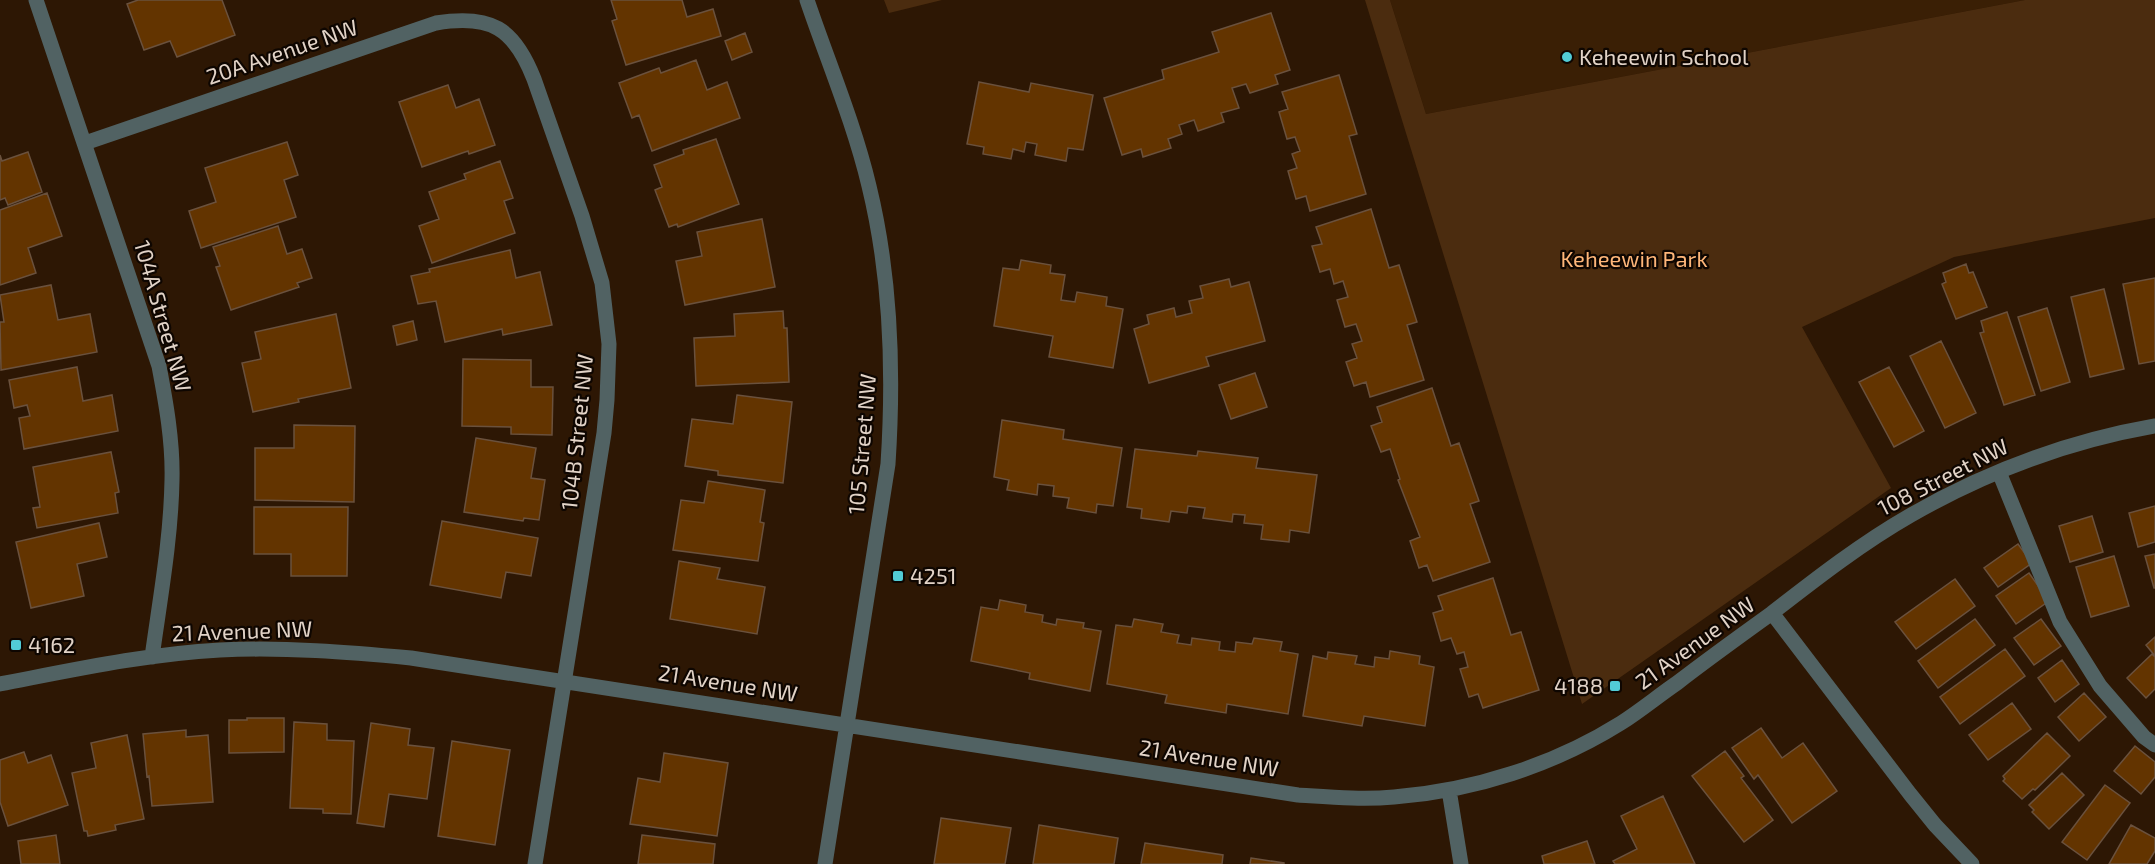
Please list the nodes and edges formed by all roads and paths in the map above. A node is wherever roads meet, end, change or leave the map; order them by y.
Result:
1 (36, 0) edge
2 (807, 0) edge
3 (495, 27) joint
4 (85, 143) junction
5 (2155, 426) edge
6 (1999, 472) junction
7 (1772, 613) junction
8 (152, 657) junction
9 (565, 681) junction
10 (0, 684) edge
11 (846, 724) junction
12 (2155, 745) edge
13 (1449, 790) junction
14 (535, 864) edge
15 (825, 864) edge
16 (1461, 864) edge
17 (1972, 864) edge

1 - 4 street, 104A Street NW
2 - 11 street, 105 Street NW
3 - 4 street, 20A Avenue NW
3 - 9 street, 104B Street NW
4 - 8 street, 104A Street NW
5 - 6 street, 108 Street NW
6 - 7 street, 108 Street NW
6 - 12 street
7 - 13 street, 21 Avenue NW
7 - 17 street, 21 Avenue NW
8 - 9 street, 21 Avenue NW
8 - 10 street, 21 Avenue NW
9 - 11 street, 21 Avenue NW
9 - 14 street, 104B Street NW
11 - 13 street, 21 Avenue NW
11 - 15 street, 105 Street NW
13 - 16 street

